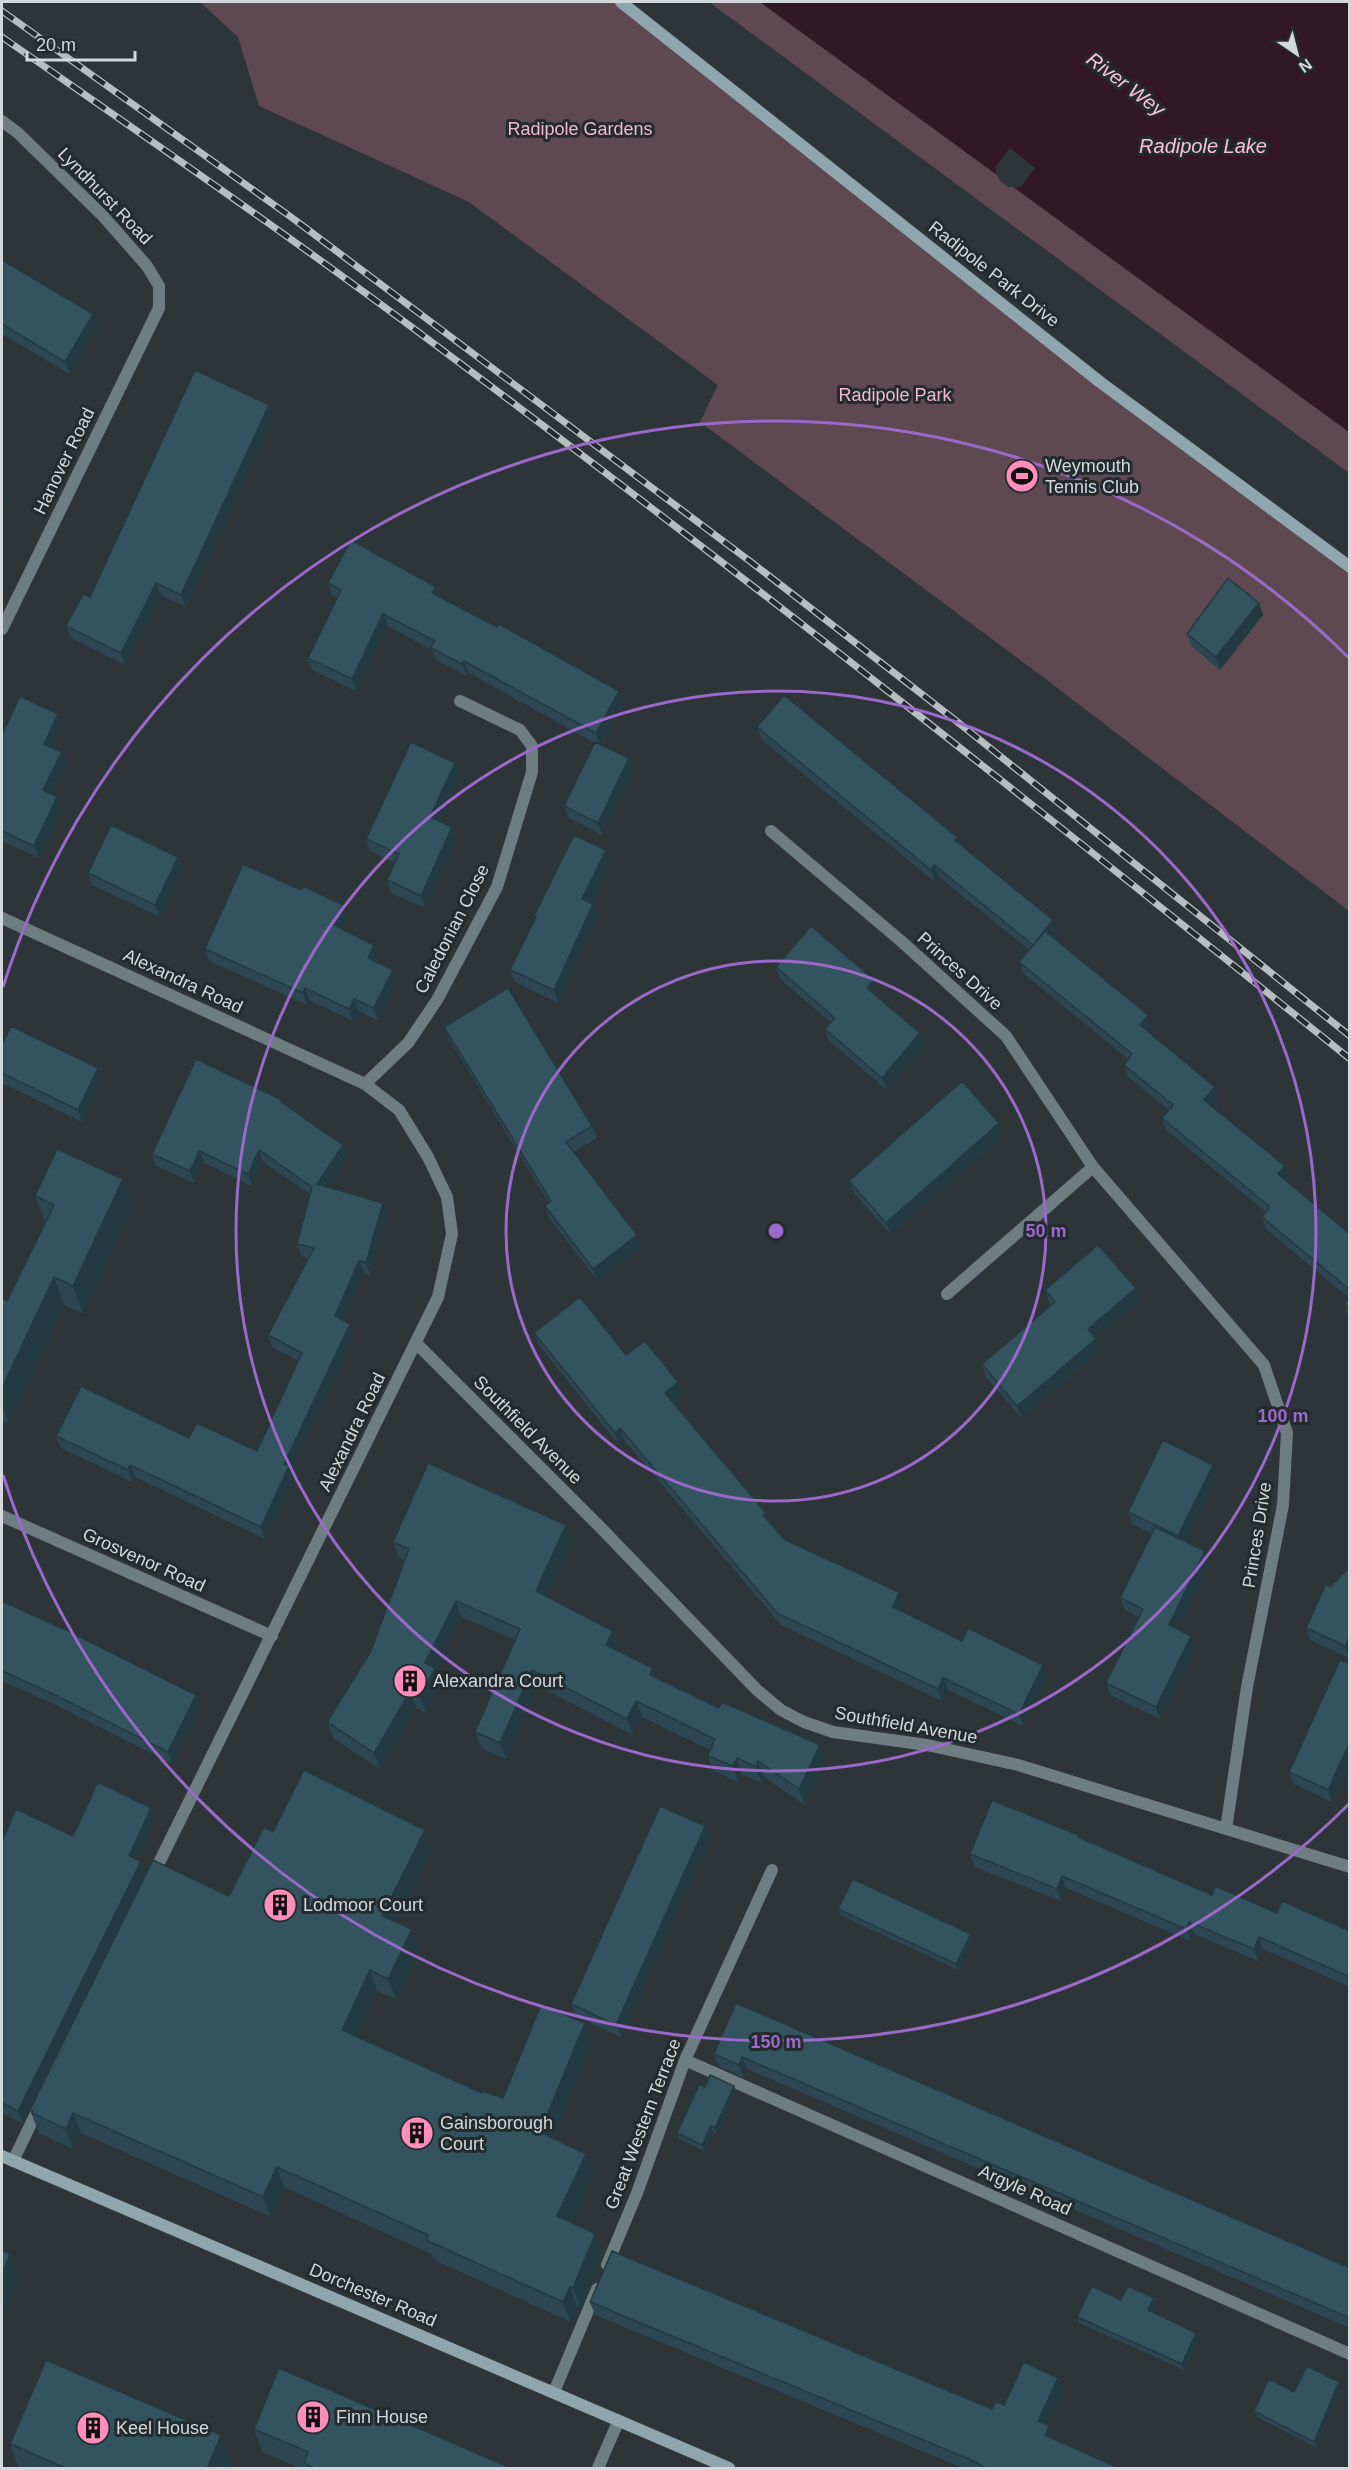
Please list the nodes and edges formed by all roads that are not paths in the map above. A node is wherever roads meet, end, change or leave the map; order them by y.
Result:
1 (621, 2) edge
2 (2, 121) edge
3 (159, 308) joint
4 (1350, 567) edge
5 (2, 629) edge
6 (460, 701) dead end
7 (771, 831) dead end
8 (2, 918) edge
9 (365, 1084) junction
10 (1093, 1167) junction
11 (947, 1294) dead end
12 (416, 1343) junction
13 (2, 1516) edge
14 (272, 1636) junction
15 (1226, 1829) junction
16 (1350, 1867) edge
17 (772, 1870) dead end
18 (147, 1888) edge
19 (685, 2060) junction
20 (44, 2098) edge
21 (7, 2158) edge
22 (1350, 2354) edge
23 (554, 2392) junction
24 (618, 2422) junction
25 (598, 2469) edge
26 (729, 2469) edge

1 - 4 street, Radipole Park Drive
2 - 3 street, Lyndhurst Road
3 - 5 street, Hanover Road
6 - 9 street, Caledonian Close
7 - 10 street, Princes Drive
8 - 9 street, Alexandra Road
9 - 12 street, Alexandra Road
10 - 11 street
10 - 15 street, Princes Drive
12 - 14 street, Alexandra Road
12 - 15 street, Southfield Avenue
13 - 14 street, Grosvenor Road
14 - 18 street, Alexandra Road
15 - 16 street, Southfield Avenue
17 - 19 street, Great Western Terrace
19 - 22 street, Argyle Road
19 - 23 street, Great Western Terrace
20 - 21 street
21 - 23 street, Dorchester Road
23 - 24 street, Dorchester Road
24 - 25 street
24 - 26 street, Dorchester Road

